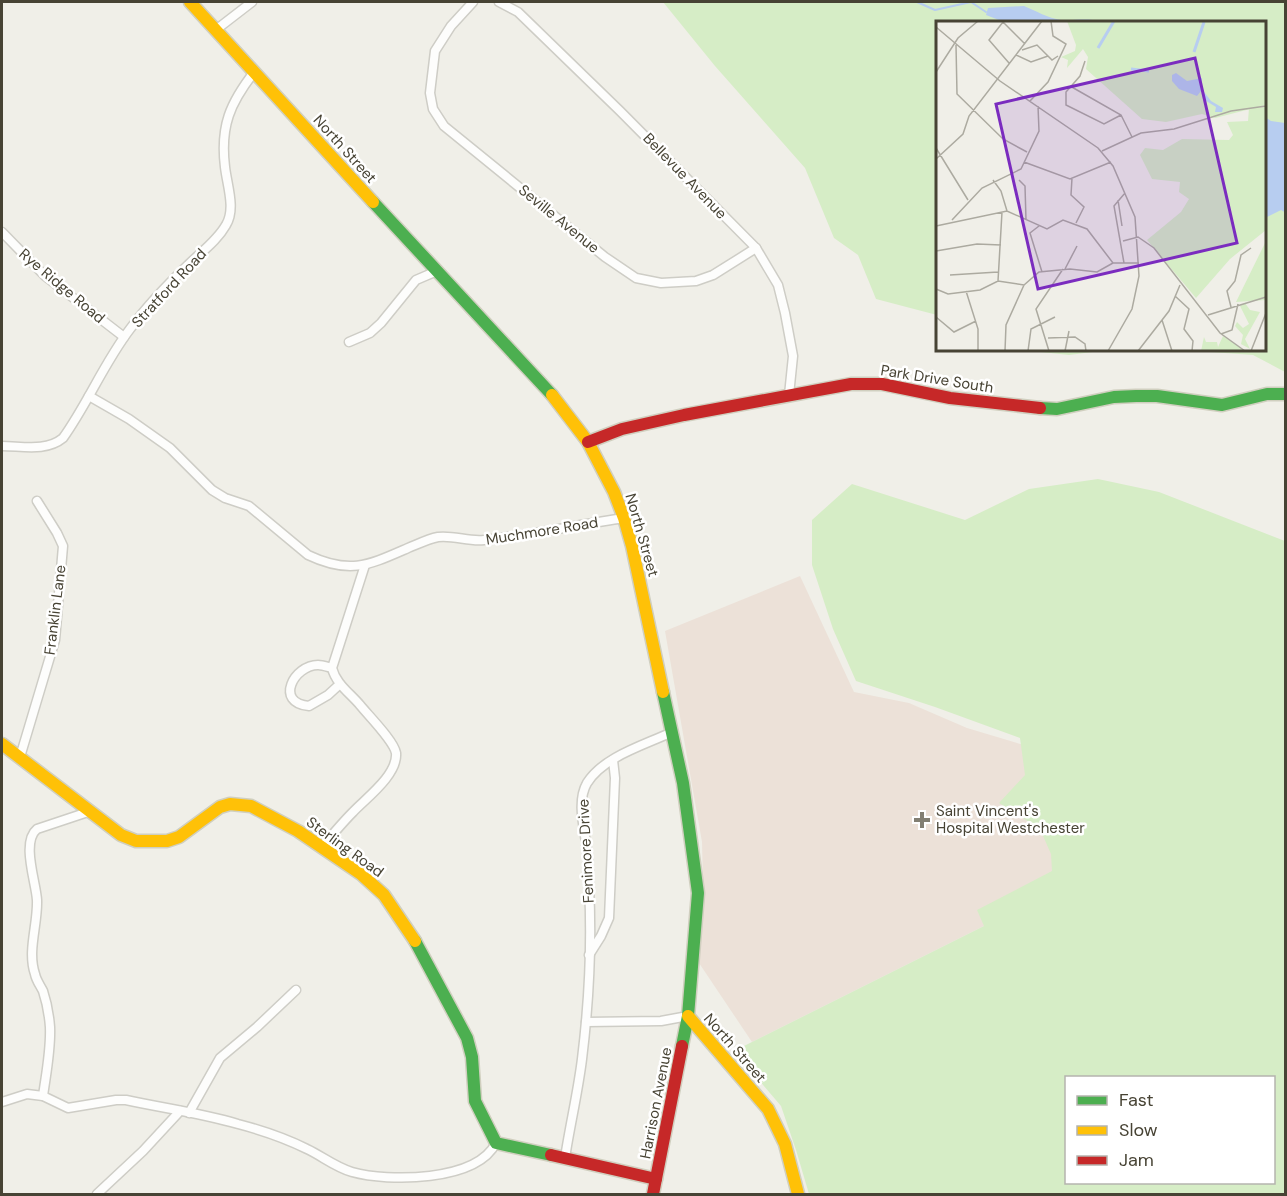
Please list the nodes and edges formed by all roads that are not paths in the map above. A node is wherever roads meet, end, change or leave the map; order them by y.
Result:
1 (190, 2) edge
2 (252, 2) edge
3 (473, 2) edge
4 (499, 2) edge
5 (522, 2) edge
6 (520, 14) junction
7 (217, 29) junction
8 (255, 71) junction
9 (2, 232) edge
10 (756, 248) junction
11 (437, 271) junction
12 (124, 337) junction
13 (349, 342) dead end
14 (1286, 394) edge
15 (789, 395) junction
16 (89, 396) junction
17 (588, 442) junction
18 (2, 446) edge
19 (37, 501) dead end
20 (624, 518) junction
21 (365, 565) junction
22 (332, 668) junction
23 (340, 684) junction
24 (672, 732) junction
25 (2, 744) edge
26 (20, 757) junction
27 (613, 760) junction
28 (91, 811) junction
29 (322, 847) junction
30 (589, 955) junction
31 (296, 990) dead end
32 (688, 1016) junction
33 (586, 1022) junction
34 (43, 1096) junction
35 (2, 1102) edge
36 (184, 1112) junction
37 (496, 1143) junction
38 (565, 1158) junction
39 (656, 1179) junction
40 (97, 1194) edge
41 (653, 1194) edge
42 (798, 1194) edge

1 - 7 street, North Street
2 - 7 street
3 - 10 street, Seville Avenue
4 - 6 street, Bellevue Avenue
5 - 6 street
6 - 10 street, Bellevue Avenue
7 - 8 street, North Street
8 - 11 street, North Street
8 - 12 street, Stratford Road
9 - 12 street, Rye Ridge Road
10 - 15 street, Bellevue Avenue
11 - 13 street
11 - 17 street, North Street
12 - 16 street, Stratford Road
14 - 15 street, Park Drive South
15 - 17 street, Park Drive South
16 - 18 street, Stratford Road
16 - 21 street, Muchmore Road
17 - 20 street, North Street
19 - 26 street, Franklin Lane
20 - 21 street, Muchmore Road
20 - 24 street, North Street
21 - 22 street
22 - 23 street
22 - 23 street
23 - 29 street
24 - 27 street, Fenimore Drive
24 - 32 street, North Street
25 - 26 street, Sterling Road
26 - 28 street, Sterling Road
27 - 30 street, Fenimore Drive
27 - 30 street, Fenimore Drive
28 - 29 street, Sterling Road
28 - 34 street
29 - 37 street, Sterling Road
30 - 33 street, Fenimore Drive
31 - 36 street
32 - 33 street
32 - 39 street, Harrison Avenue
32 - 42 street, North Street
33 - 38 street, Fenimore Drive
34 - 35 street
34 - 36 street
36 - 37 street
36 - 40 street
37 - 38 street
38 - 39 street
39 - 41 street, Harrison Avenue

